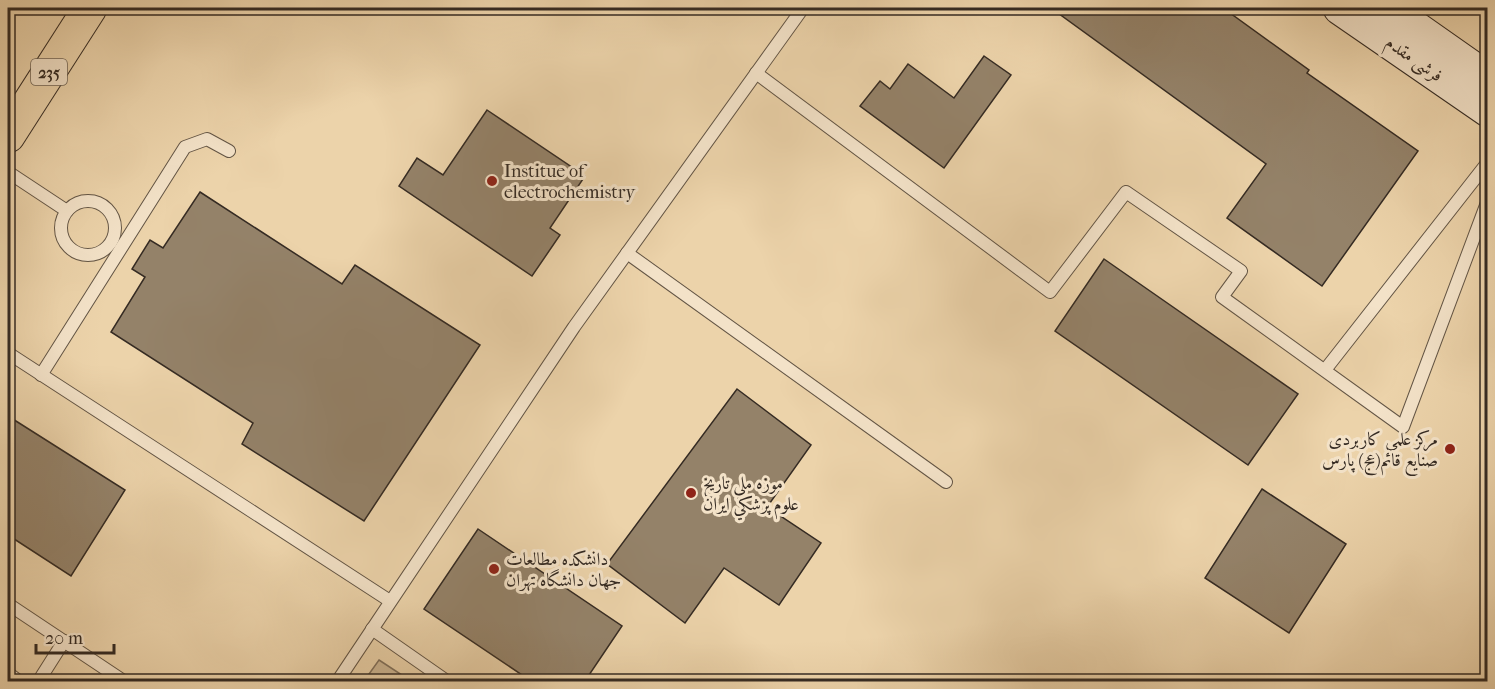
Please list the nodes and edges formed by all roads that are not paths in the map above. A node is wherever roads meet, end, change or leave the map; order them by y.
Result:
1 (90, 8) edge
2 (803, 8) edge
3 (1340, 8) edge
4 (1387, 8) edge
5 (756, 73) junction
6 (1488, 78) edge
7 (1488, 110) edge
8 (8, 136) edge
9 (230, 151) dead end
10 (1488, 162) edge
11 (8, 172) edge
12 (1488, 200) edge
13 (67, 211) junction
14 (117, 244) junction
15 (627, 253) junction
16 (8, 353) edge
17 (1325, 370) junction
18 (41, 375) junction
19 (946, 482) dead end
20 (390, 601) junction
21 (8, 604) edge
22 (372, 629) junction
23 (64, 641) junction
24 (8, 673) edge
25 (20, 681) edge
26 (38, 681) edge
27 (125, 681) edge
28 (337, 681) edge
29 (448, 681) edge

1 - 8 main road, 235
2 - 5 lane
3 - 7 street, فرشی مقدم
4 - 6 street, فرشی مقدم
5 - 15 lane
5 - 17 lane
9 - 14 lane
10 - 17 lane
11 - 13 lane
12 - 17 lane
13 - 14 lane
13 - 14 lane
14 - 18 lane
15 - 19 lane
15 - 20 lane
16 - 18 lane
18 - 20 lane
20 - 22 lane
21 - 23 lane
22 - 28 lane
22 - 29 lane
23 - 26 lane
23 - 27 lane
24 - 25 lane

